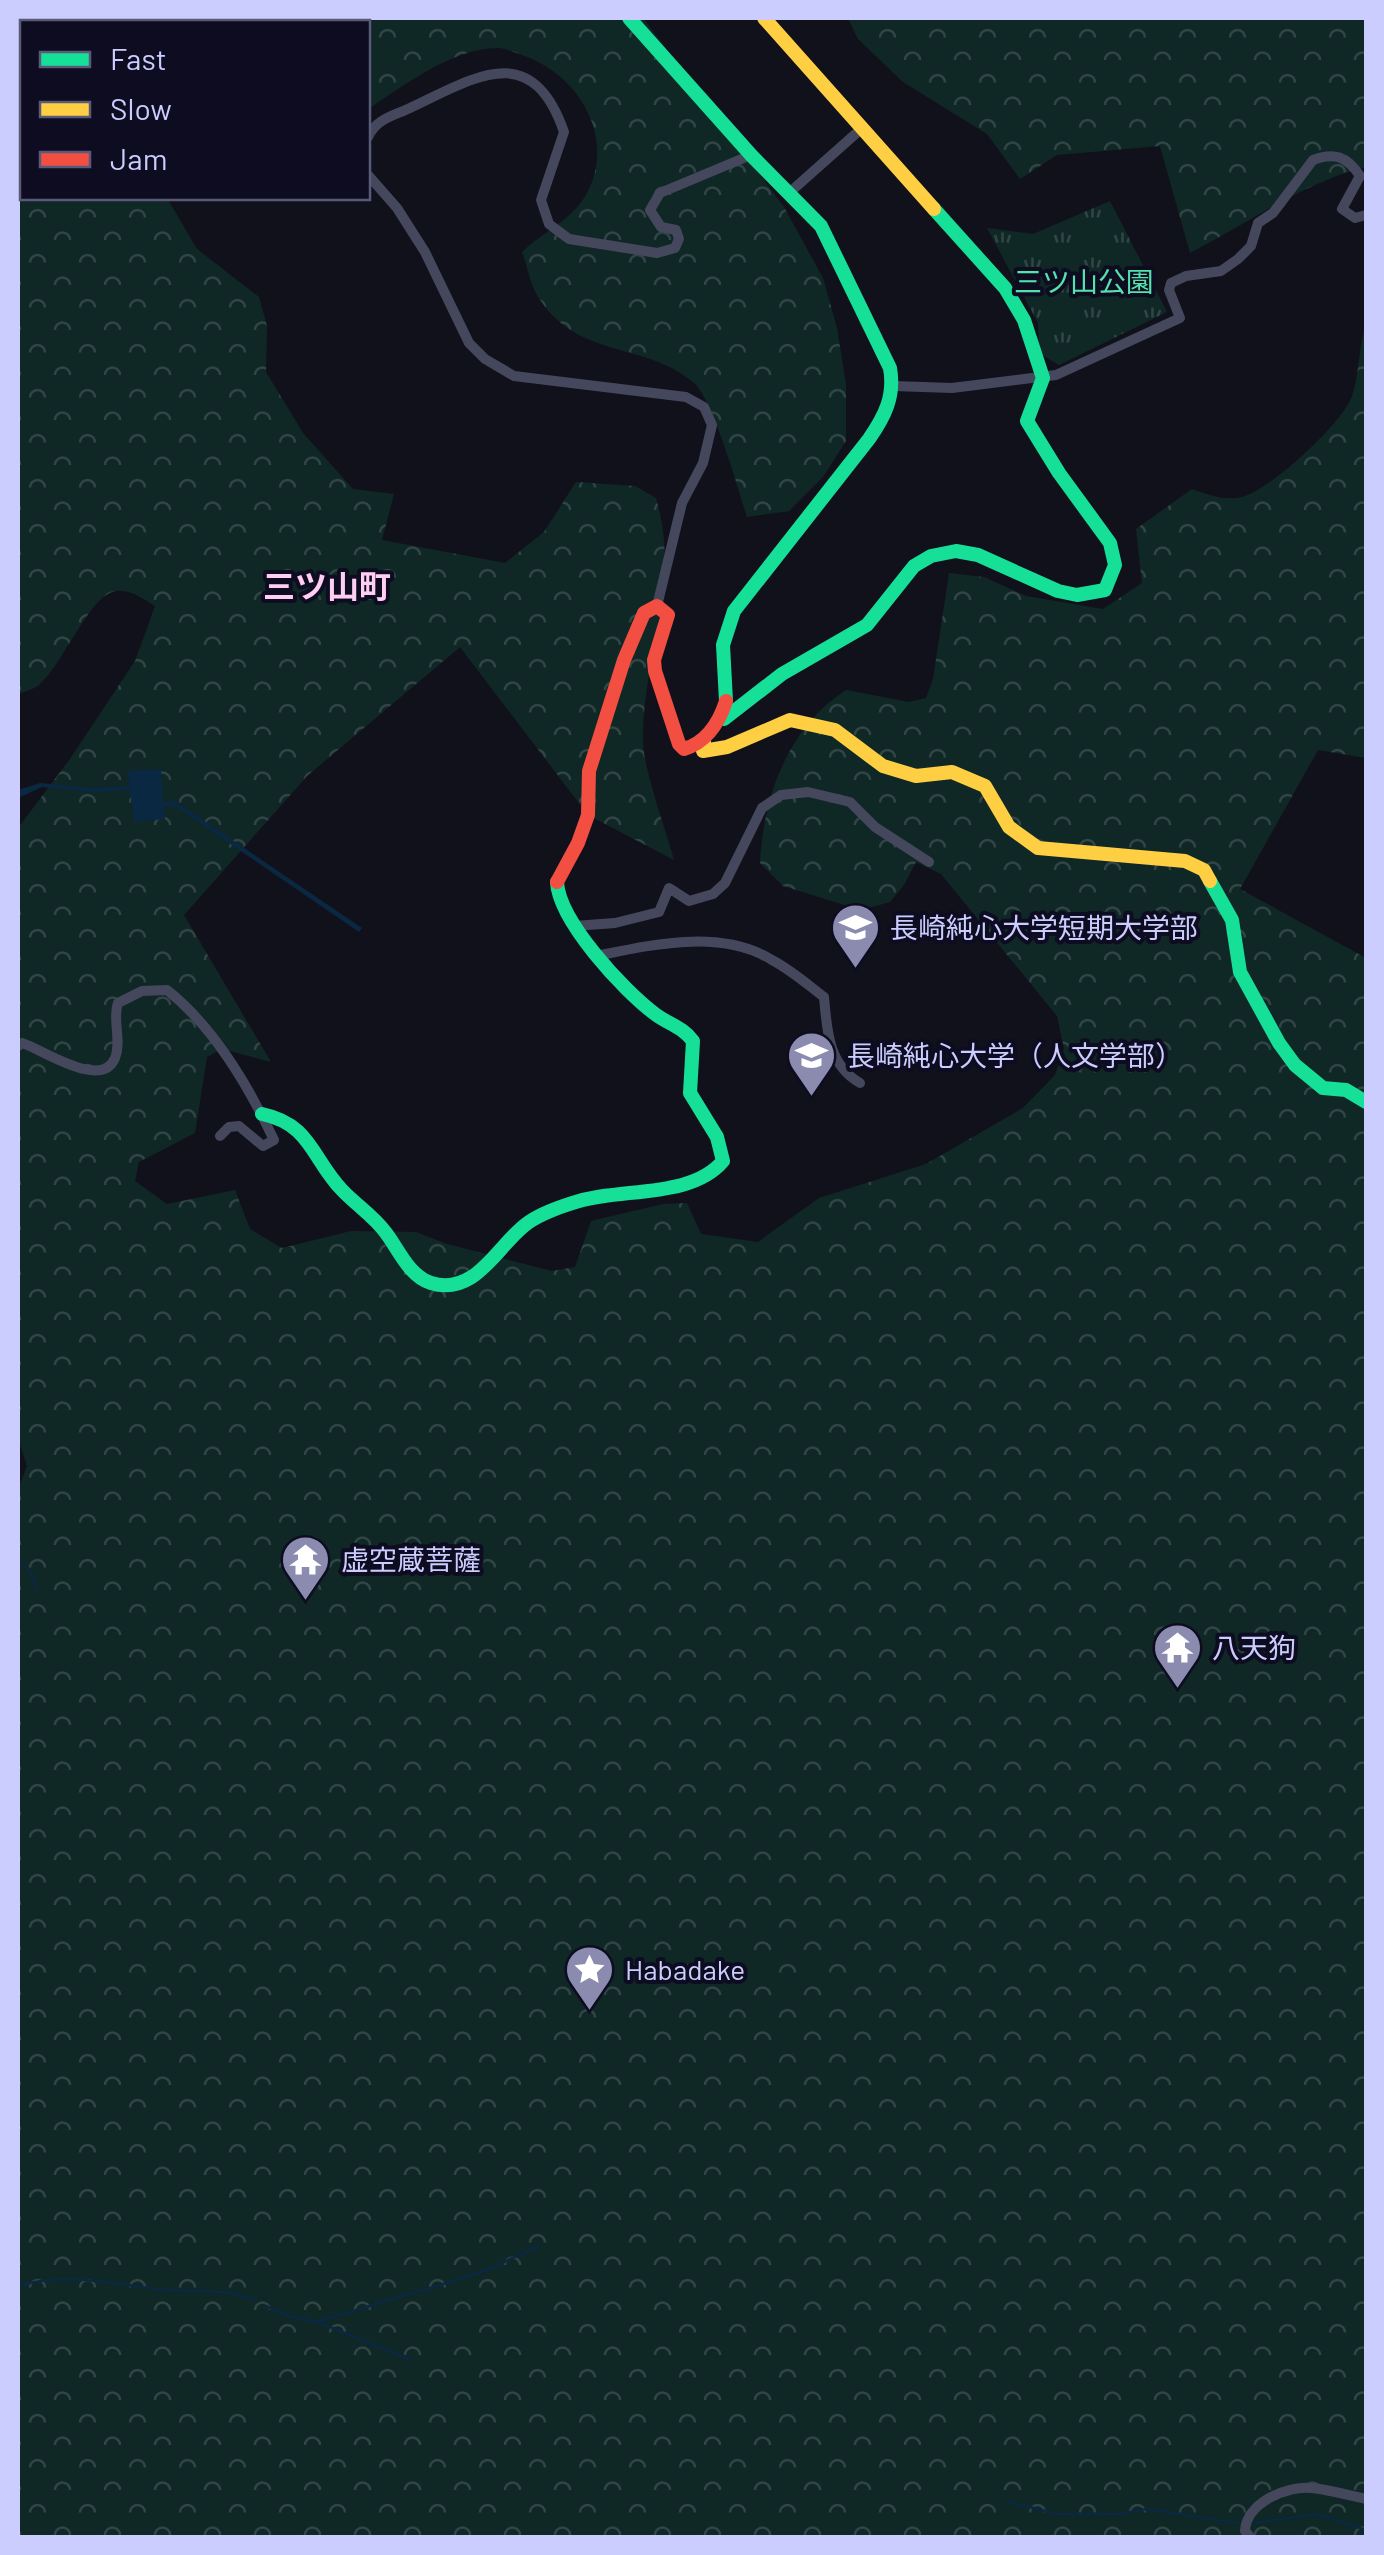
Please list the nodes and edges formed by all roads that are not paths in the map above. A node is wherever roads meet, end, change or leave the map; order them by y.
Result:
1 (629, 18) edge
2 (764, 18) edge
3 (861, 129) junction
4 (370, 132) edge
5 (751, 155) junction
6 (370, 177) edge
7 (790, 194) junction
8 (1366, 215) edge
9 (1043, 378) junction
10 (893, 386) junction
11 (657, 606) junction
12 (715, 725) junction
13 (704, 741) junction
14 (928, 862) dead end
15 (574, 926) junction
16 (600, 955) junction
17 (18, 1046) edge
18 (860, 1083) dead end
19 (1366, 1102) edge
20 (262, 1114) junction
21 (220, 1136) dead end
22 (1366, 2499) edge
23 (1251, 2538) edge

1 - 5 street
2 - 3 street
3 - 7 street
3 - 9 street
4 - 5 street
5 - 7 street
6 - 11 street
7 - 10 street
8 - 9 street
9 - 10 street
9 - 12 street
10 - 12 street
11 - 13 street
11 - 15 street
12 - 13 street
13 - 19 street
14 - 15 street
15 - 16 street
16 - 18 street
16 - 20 street
17 - 20 street
20 - 21 street
22 - 23 street

